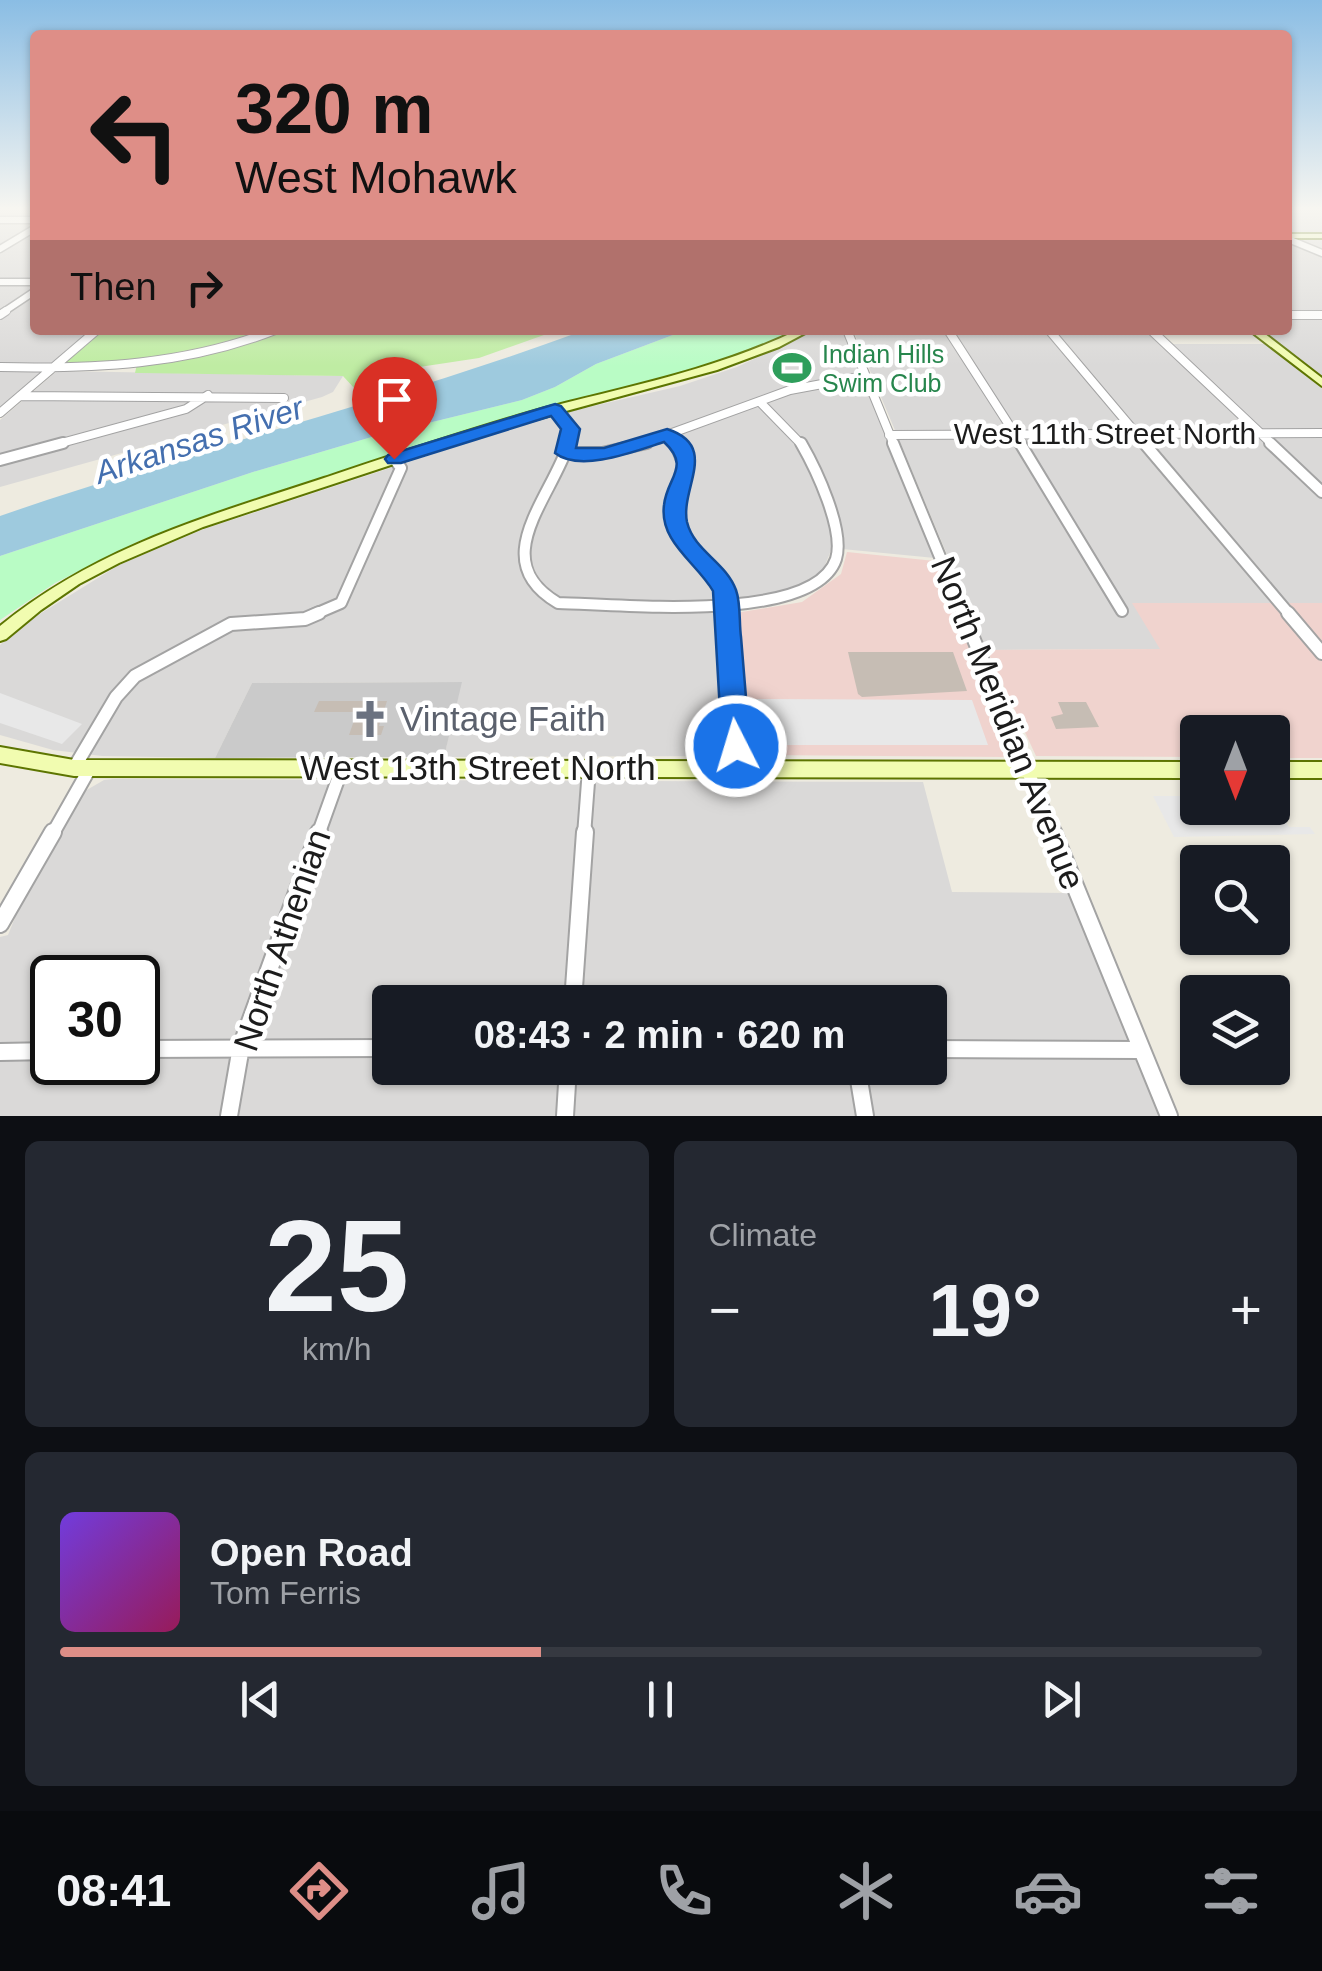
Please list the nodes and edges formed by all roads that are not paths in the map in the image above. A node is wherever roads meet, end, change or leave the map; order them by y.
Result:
1 (0, 282) edge
2 (30, 282) edge
3 (30, 294) edge
4 (0, 315) edge
5 (1292, 315) edge
6 (1322, 315) edge
7 (91, 335) edge
8 (261, 335) edge
9 (796, 335) edge
10 (849, 335) edge
11 (951, 335) edge
12 (1052, 335) edge
13 (1156, 335) edge
14 (1260, 335) edge
15 (0, 367) edge
16 (52, 368) junction
17 (865, 376) junction
18 (1322, 383) edge
19 (208, 395) junction
20 (20, 396) junction
21 (284, 398) dead end
22 (760, 402) junction
23 (555, 410) junction
24 (0, 412) edge
25 (1260, 433) junction
26 (1322, 433) edge
27 (667, 434) junction
28 (1015, 434) junction
29 (1136, 434) junction
30 (889, 435) junction
31 (565, 453) junction
32 (394, 459) junction
33 (0, 460) edge
34 (1322, 492) edge
35 (726, 605) junction
36 (1122, 611) dead end
37 (0, 636) edge
38 (1322, 653) edge
39 (0, 755) edge
40 (342, 767) junction
41 (82, 768) junction
42 (589, 769) junction
43 (738, 769) junction
44 (1028, 769) junction
45 (1180, 770) edge
46 (1290, 770) edge
47 (1322, 770) edge
48 (0, 924) edge
49 (574, 985) edge
50 (242, 1048) junction
51 (372, 1048) edge
52 (160, 1049) edge
53 (947, 1049) edge
54 (1142, 1050) junction
55 (30, 1051) edge
56 (0, 1052) edge
57 (567, 1085) edge
58 (860, 1085) edge
59 (229, 1116) edge
60 (564, 1116) edge
61 (865, 1116) edge
62 (1169, 1116) edge

1 - 2 street
3 - 4 street
5 - 6 street
7 - 16 street
8 - 16 street
9 - 23 street
10 - 17 street, North Meridian Avenue
11 - 28 street
12 - 29 street
13 - 25 street
14 - 18 street
15 - 16 street
16 - 20 street
17 - 22 street
17 - 30 street, North Meridian Avenue
19 - 20 street
19 - 21 street
19 - 33 street
20 - 24 street
22 - 27 street
22 - 35 street
23 - 31 street
23 - 32 street
25 - 26 street, West 11th Street North
25 - 29 street, West 11th Street North
25 - 34 street
27 - 31 street
27 - 35 street
28 - 29 street, West 11th Street North
28 - 30 street, West 11th Street North
28 - 36 street
29 - 38 street
30 - 44 street, North Meridian Avenue
31 - 35 street
32 - 37 street
32 - 41 street
35 - 43 street
39 - 41 street, West 13th Street North
40 - 41 street, West 13th Street North
40 - 42 street, West 13th Street North
40 - 50 street, North Athenian
41 - 48 street
42 - 43 street, West 13th Street North
42 - 49 street
43 - 44 street, West 13th Street North
44 - 45 street, West 13th Street North
44 - 54 street, North Meridian Avenue
46 - 47 street
50 - 51 street
50 - 52 street
50 - 59 street, North Athenian
53 - 54 street
54 - 62 street, North Meridian Avenue
55 - 56 street
57 - 60 street
58 - 61 street

